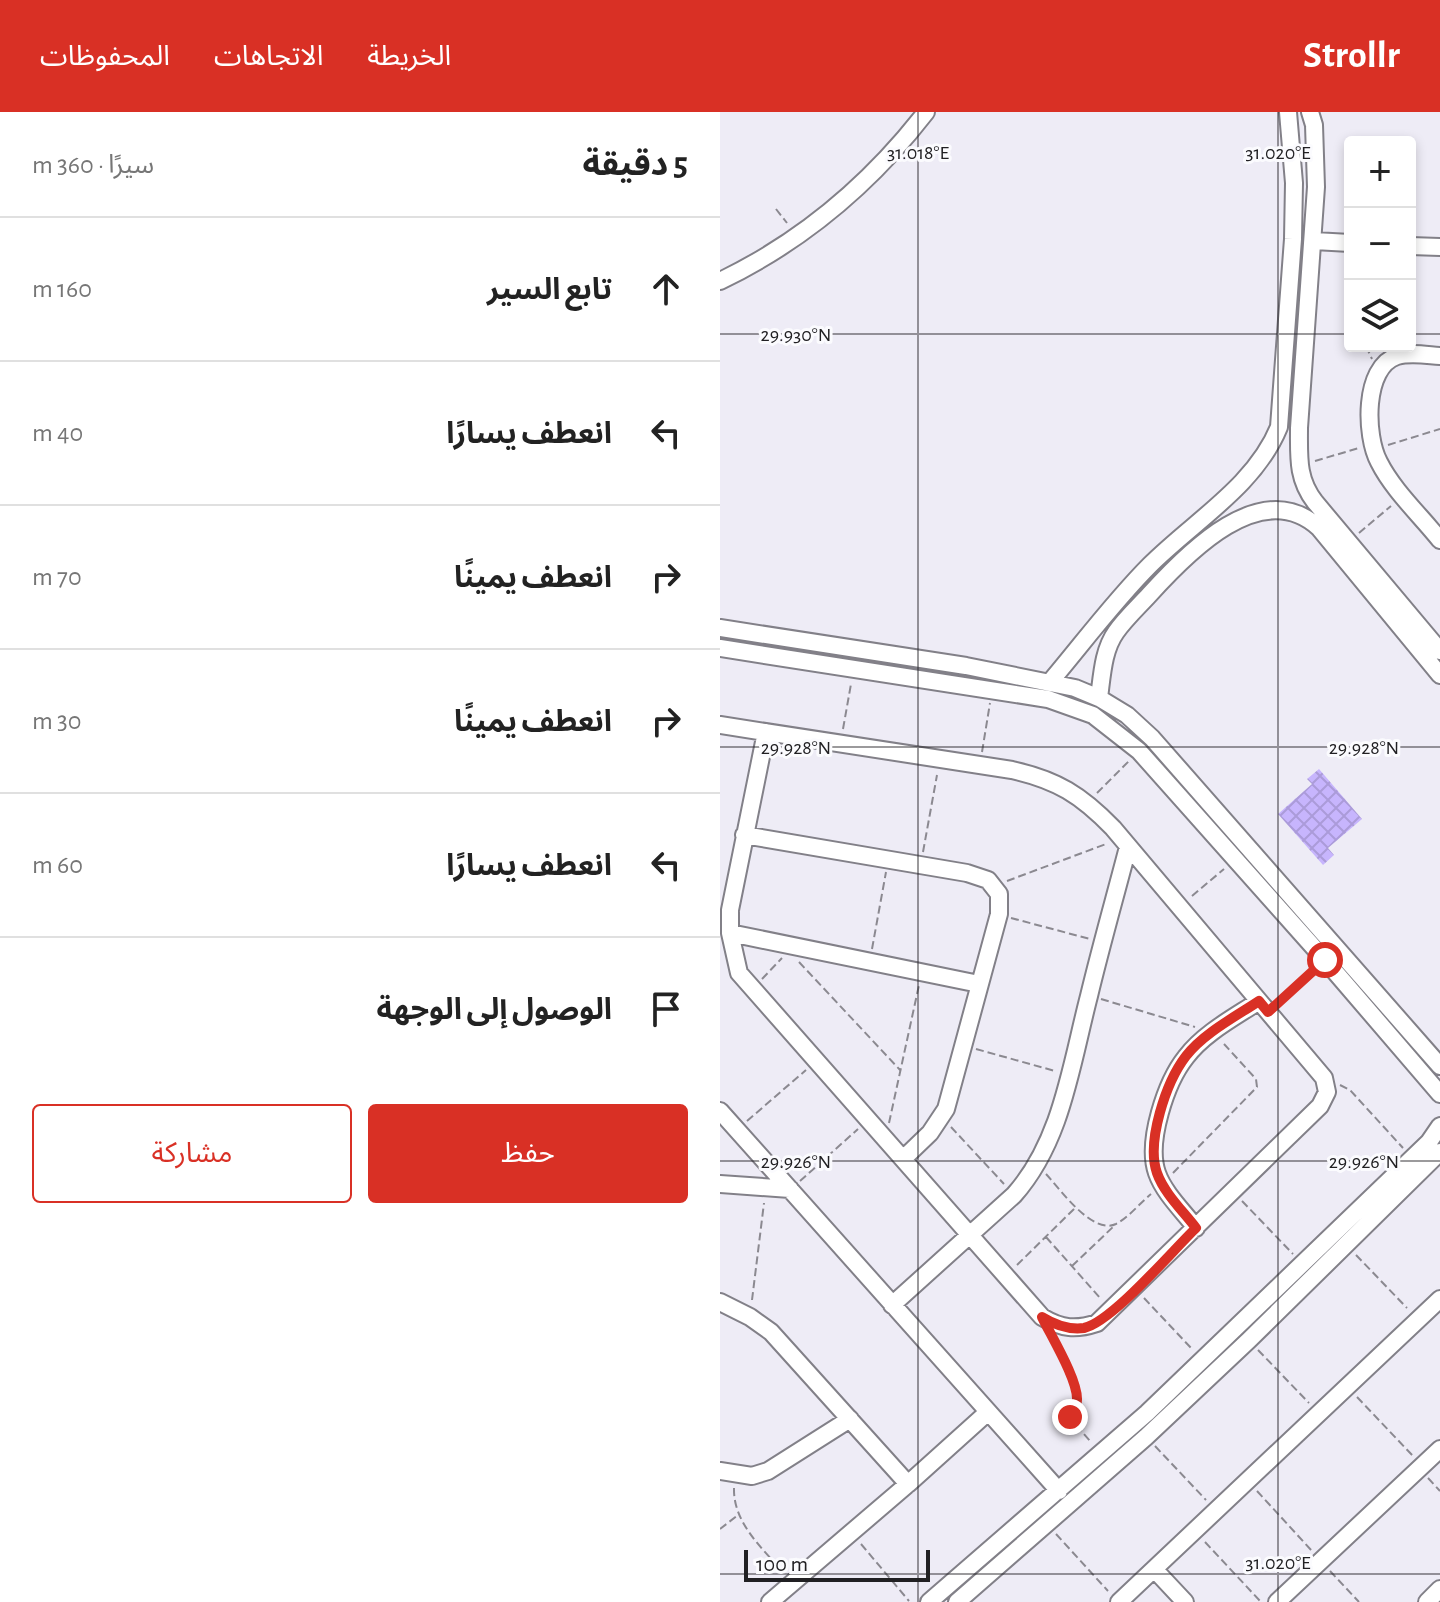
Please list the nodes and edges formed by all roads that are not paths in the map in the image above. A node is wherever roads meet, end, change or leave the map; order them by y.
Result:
1 (926, 112) edge
2 (1288, 112) edge
3 (1310, 112) edge
4 (1314, 241) junction
5 (1344, 243) edge
6 (1416, 246) edge
7 (1440, 247) edge
8 (720, 281) edge
9 (1440, 356) edge
10 (1279, 427) junction
11 (1299, 428) junction
12 (1315, 514) junction
13 (1204, 515) junction
14 (1220, 530) junction
15 (1440, 540) edge
16 (720, 628) edge
17 (720, 648) edge
18 (1440, 651) edge
19 (1440, 675) edge
20 (1050, 682) junction
21 (1099, 698) junction
22 (720, 725) edge
23 (766, 732) junction
24 (744, 835) junction
25 (1124, 843) junction
26 (730, 933) junction
27 (979, 984) junction
28 (1264, 1006) junction
29 (1440, 1066) edge
30 (1440, 1094) edge
31 (720, 1111) edge
32 (1440, 1126) edge
33 (1436, 1149) edge
34 (903, 1159) junction
35 (720, 1184) edge
36 (790, 1189) junction
37 (1196, 1228) junction
38 (970, 1235) junction
39 (1329, 1238) junction
40 (1344, 1249) junction
41 (1440, 1299) edge
42 (720, 1302) edge
43 (892, 1305) junction
44 (1244, 1338) junction
45 (988, 1412) junction
46 (850, 1419) junction
47 (1440, 1449) edge
48 (727, 1473) edge
49 (908, 1484) junction
50 (1059, 1491) junction
51 (984, 1567) junction
52 (1155, 1570) junction
53 (1440, 1589) edge
54 (1114, 1596) edge
55 (770, 1602) edge
56 (929, 1602) edge
57 (957, 1602) edge
58 (1185, 1602) edge
59 (1277, 1602) edge
60 (1427, 1602) edge

1 - 8 street
2 - 10 street
3 - 4 street
4 - 5 street
4 - 11 street
6 - 7 street
9 - 15 street
10 - 11 street
10 - 13 street
11 - 12 street
12 - 14 street
12 - 18 street
12 - 19 street
13 - 14 street
13 - 20 street
14 - 21 street
16 - 20 street
17 - 30 street
20 - 21 street
21 - 29 street
22 - 23 street
23 - 24 street
23 - 25 street
24 - 26 street
24 - 27 street
25 - 28 street
25 - 38 street
26 - 27 street
26 - 34 street
27 - 34 street
28 - 37 street
28 - 37 street
31 - 36 street
32 - 33 street
33 - 39 street
33 - 40 street
34 - 38 street
35 - 36 street
36 - 43 street
37 - 38 street
38 - 43 street
39 - 40 street
39 - 44 street
40 - 44 street
41 - 52 street
42 - 46 street
43 - 45 street
44 - 50 street
44 - 51 street
45 - 49 street
45 - 50 street
46 - 48 street
46 - 49 street
47 - 59 street
49 - 55 street
50 - 51 street
51 - 56 street
51 - 57 street
52 - 54 street
52 - 58 street
53 - 60 street

